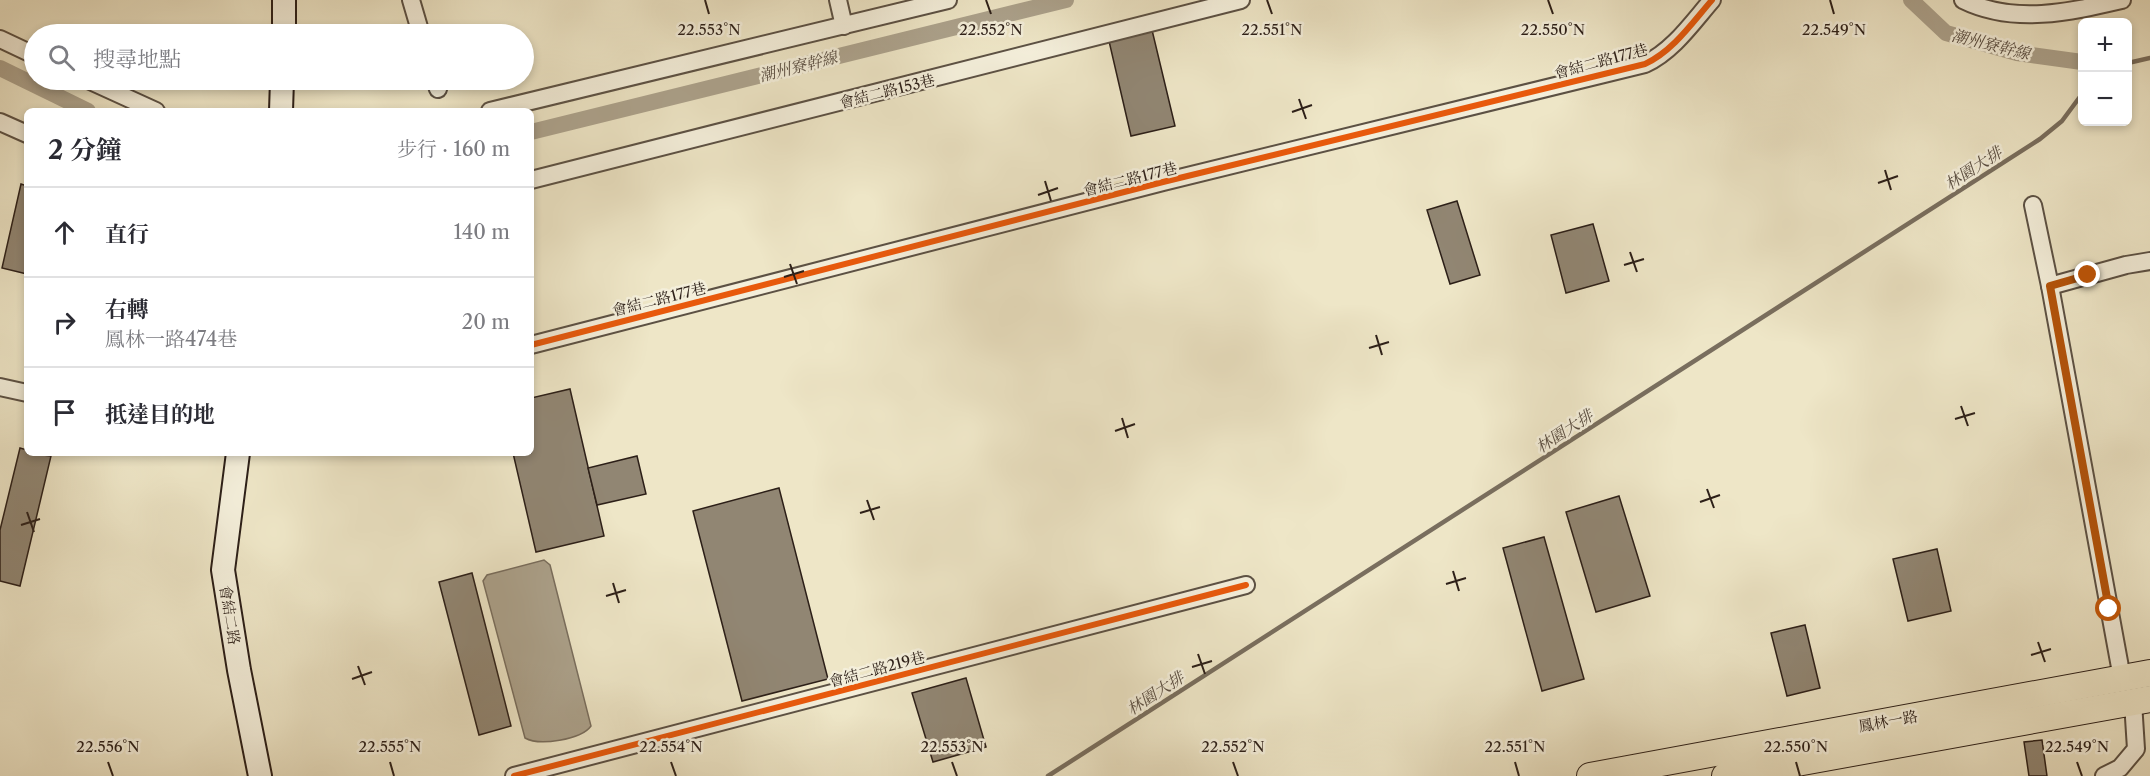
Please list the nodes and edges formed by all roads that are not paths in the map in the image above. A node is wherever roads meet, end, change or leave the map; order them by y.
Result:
1 (284, 0) edge
2 (411, 0) edge
3 (838, 0) edge
4 (1241, 0) edge
5 (1712, 0) edge
6 (1963, 0) edge
7 (2122, 0) edge
8 (939, 1) edge
9 (284, 24) edge
10 (418, 24) edge
11 (844, 26) junction
12 (0, 39) edge
13 (24, 50) edge
14 (110, 90) edge
15 (282, 90) edge
16 (149, 108) edge
17 (281, 108) edge
18 (502, 108) edge
19 (0, 122) edge
20 (24, 133) edge
21 (534, 179) edge
22 (2033, 205) dead end
23 (2150, 261) edge
24 (2050, 286) junction
25 (534, 344) edge
26 (0, 387) edge
27 (24, 392) edge
28 (238, 456) edge
29 (1246, 585) dead end
30 (2150, 673) edge
31 (2122, 678) junction
32 (2141, 701) edge
33 (261, 776) edge
34 (514, 776) edge
35 (1590, 776) edge
36 (1725, 776) edge
37 (2104, 776) edge

1 - 9 street
2 - 10 street
3 - 11 street
4 - 21 street, 會結二路153巷
5 - 25 street, 會結二路177巷
6 - 7 street
8 - 11 street
11 - 18 street
12 - 13 street
14 - 16 street
15 - 17 street
19 - 20 street
22 - 24 street
23 - 24 street
24 - 31 street
26 - 27 street
28 - 33 street, 會結二路
29 - 34 street, 會結二路219巷
30 - 31 main road, 鳳林一路
31 - 35 main road, 鳳林一路
32 - 36 main road, 鳳林一路
32 - 37 street

